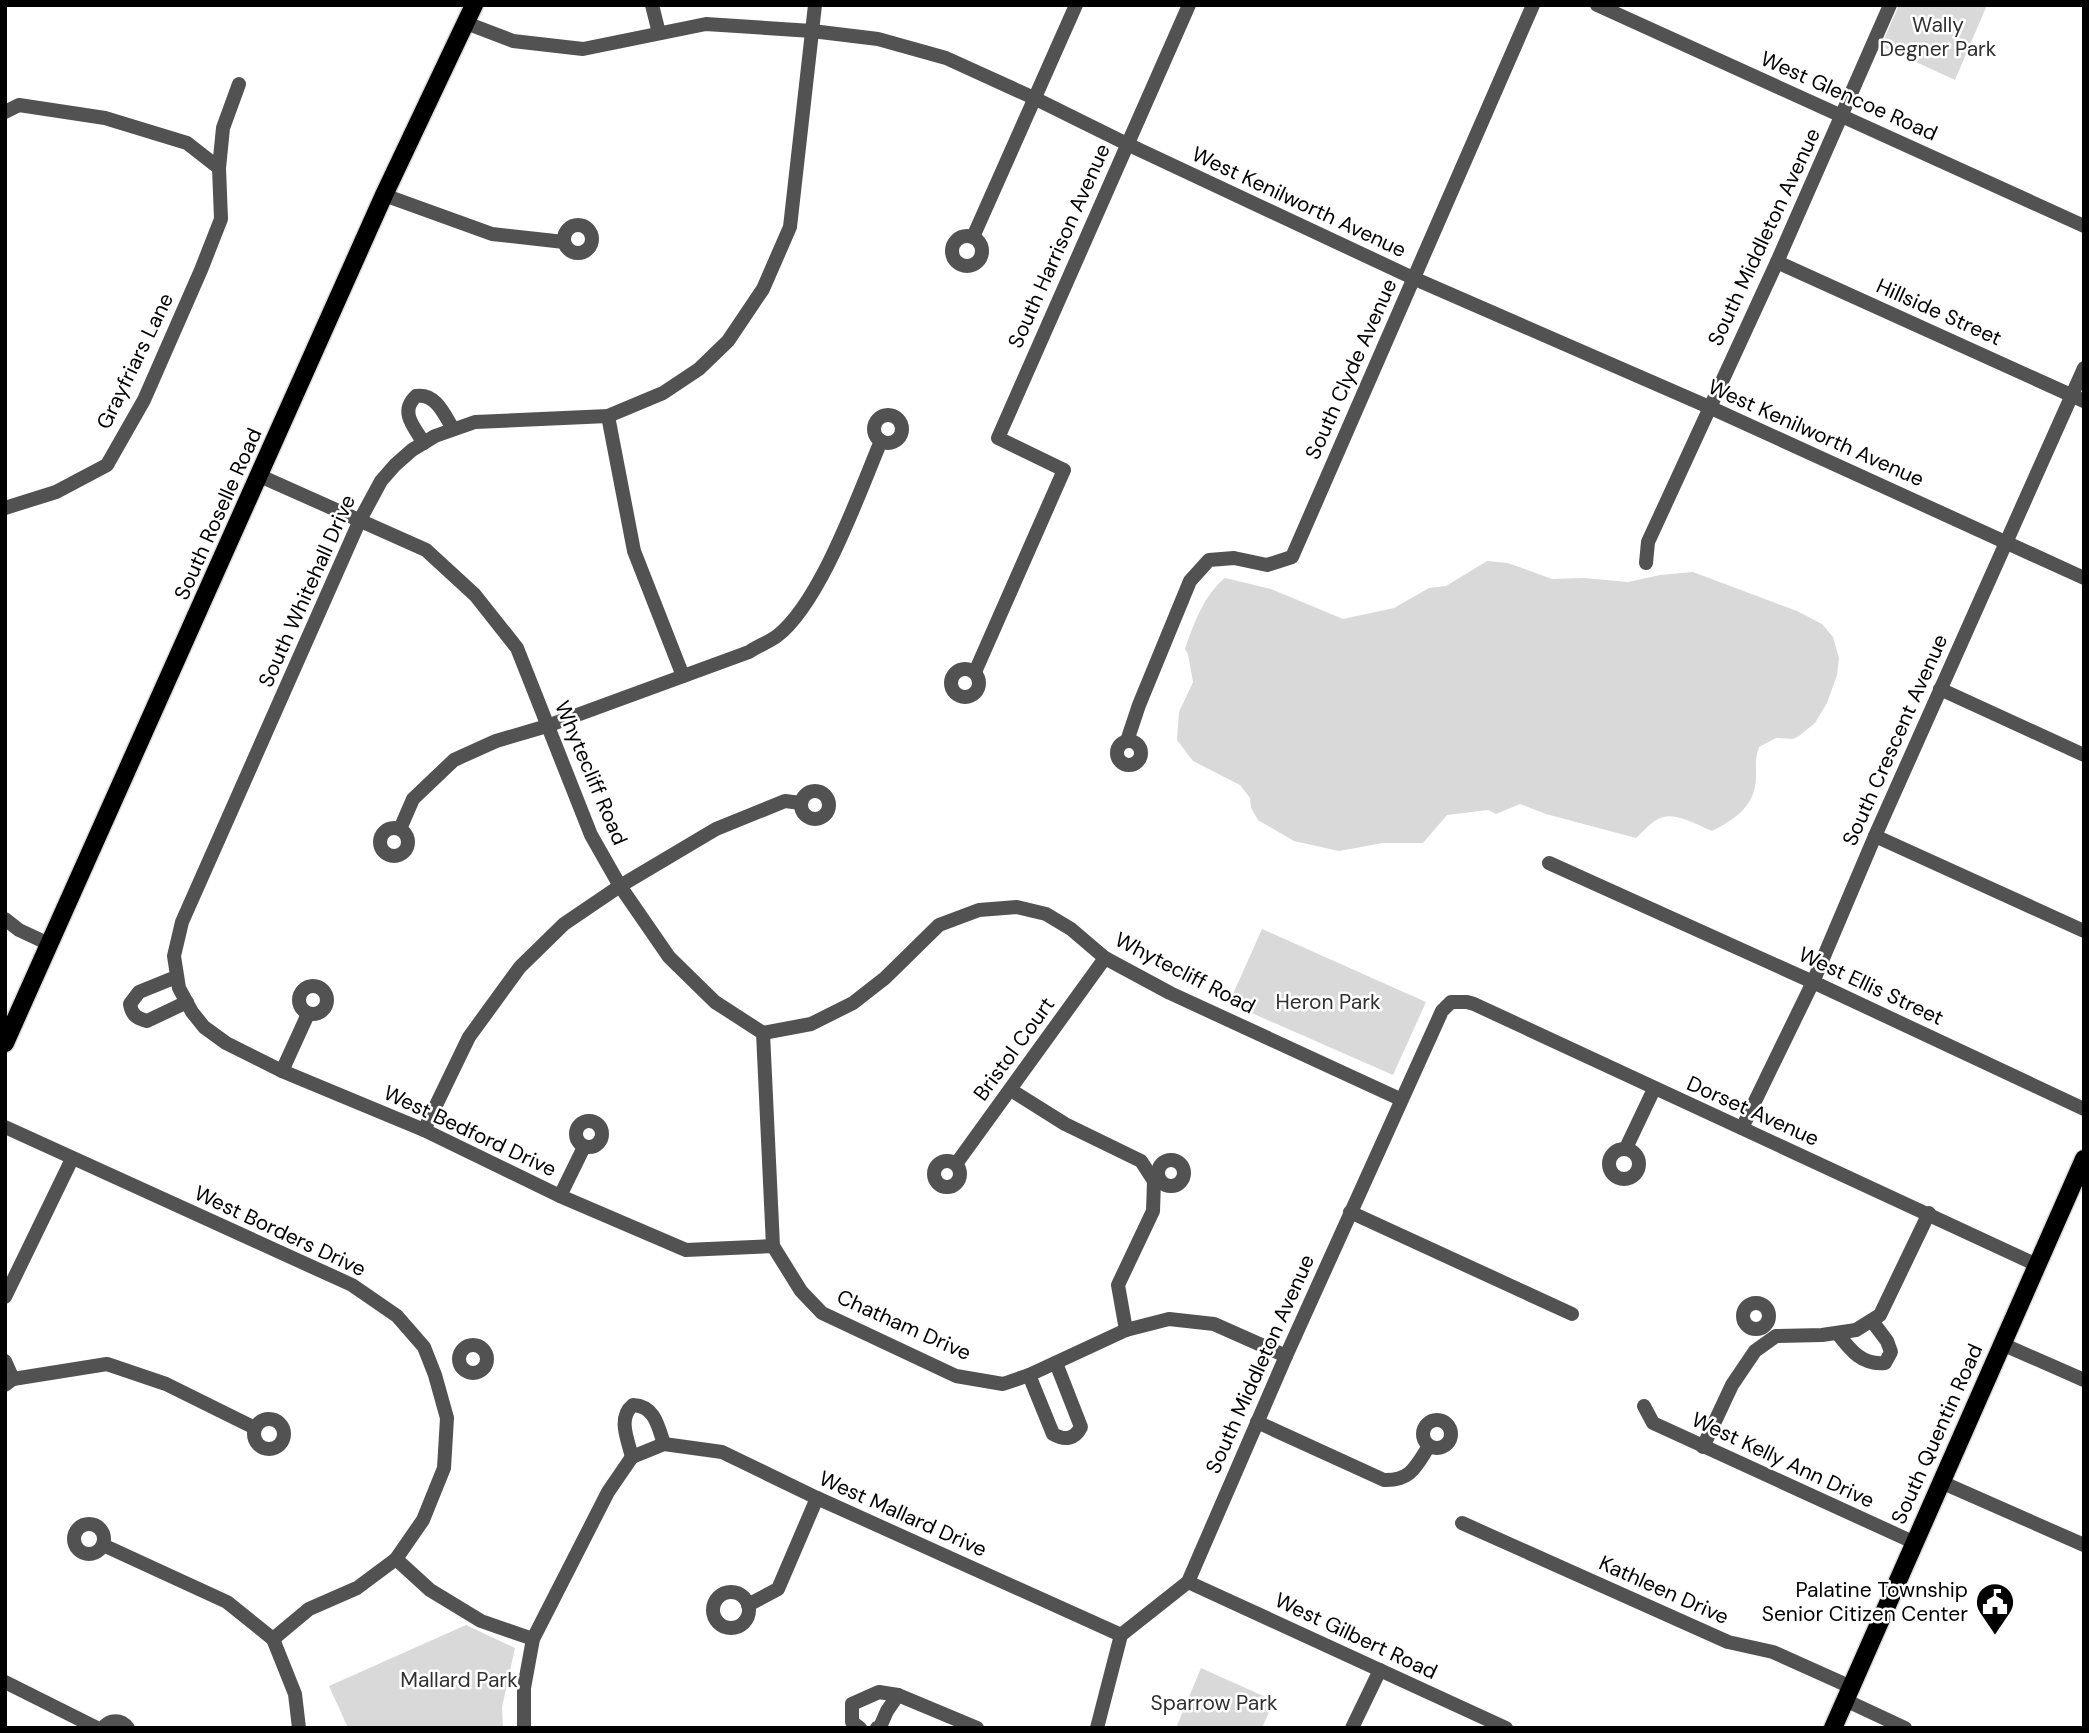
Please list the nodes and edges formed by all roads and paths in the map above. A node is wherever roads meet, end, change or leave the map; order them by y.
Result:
1 (474, 5) edge
2 (652, 5) edge
3 (816, 5) edge
4 (1076, 5) edge
5 (1189, 5) edge
6 (1533, 5) edge
7 (1597, 5) edge
8 (1890, 5) edge
9 (466, 23) junction
10 (813, 31) junction
11 (659, 33) junction
12 (239, 84) dead end
13 (1034, 98) junction
14 (5, 113) edge
15 (1843, 116) junction
16 (1126, 144) junction
17 (219, 168) junction
18 (384, 195) junction
19 (2084, 226) edge
20 (973, 237) dead end
21 (564, 242) dead end
22 (1777, 262) junction
23 (1413, 278) junction
24 (2084, 368) edge
25 (2078, 398) edge
26 (1709, 407) junction
27 (608, 416) junction
28 (453, 429) junction
29 (881, 441) dead end
30 (424, 443) junction
31 (260, 476) junction
32 (5, 508) edge
33 (360, 520) junction
34 (2006, 543) junction
35 (1646, 563) dead end
36 (2084, 578) edge
37 (975, 673) dead end
38 (683, 676) junction
39 (1940, 689) junction
40 (547, 726) junction
41 (1127, 741) dead end
42 (2084, 755) edge
43 (801, 803) dead end
44 (400, 829) dead end
45 (1875, 836) junction
46 (1549, 863) dead end
47 (620, 886) junction
48 (5, 919) edge
49 (2084, 931) edge
50 (49, 944) junction
51 (1105, 958) junction
52 (177, 982) junction
53 (1813, 982) junction
54 (187, 1002) junction
55 (1451, 1002) joint
56 (308, 1014) dead end
57 (763, 1033) junction
58 (5, 1043) edge
59 (282, 1071) junction
60 (1654, 1089) junction
61 (1011, 1090) junction
62 (1400, 1099) junction
63 (2084, 1109) edge
64 (5, 1127) edge
65 (1742, 1128) junction
66 (424, 1129) junction
67 (584, 1147) dead end
68 (1626, 1149) dead end
69 (72, 1159) junction
70 (2084, 1159) edge
71 (956, 1164) dead end
72 (560, 1196) junction
73 (1350, 1212) junction
74 (1929, 1213) junction
75 (773, 1246) junction
76 (2037, 1265) junction
77 (5, 1297) edge
78 (1572, 1314) dead end
79 (1872, 1321) junction
80 (1126, 1330) junction
81 (1838, 1334) junction
82 (2002, 1344) junction
83 (1286, 1356) junction
84 (5, 1362) edge
85 (1056, 1363) junction
86 (459, 1364) dead end
87 (435, 1375) junction
88 (1029, 1375) junction
89 (2084, 1380) edge
90 (9, 1382) edge
91 (1644, 1406) dead end
92 (1257, 1423) junction
93 (256, 1428) dead end
94 (664, 1444) junction
95 (1429, 1447) dead end
96 (1703, 1447) junction
97 (632, 1457) junction
98 (1941, 1482) junction
99 (817, 1498) junction
100 (1462, 1523) dead end
101 (1913, 1542) junction
102 (103, 1545) dead end
103 (2084, 1545) edge
104 (396, 1559) junction
105 (1188, 1582) junction
106 (748, 1605) dead end
107 (1121, 1635) junction
108 (273, 1639) junction
109 (533, 1639) junction
110 (1380, 1670) junction
111 (5, 1682) edge
112 (1848, 1694) junction
113 (898, 1695) junction
114 (97, 1728) edge
115 (103, 1728) edge
116 (128, 1728) edge
117 (299, 1728) edge
118 (524, 1728) edge
119 (860, 1728) edge
120 (877, 1728) edge
121 (977, 1728) edge
122 (1097, 1728) edge
123 (1352, 1728) edge
124 (1506, 1728) edge
125 (1833, 1728) edge
126 (1905, 1728) edge

1 - 9 main road, South Roselle Road
2 - 11 street
3 - 10 street, South Whitehall Drive
4 - 13 street
5 - 16 street, South Harrison Avenue
6 - 23 street, South Clyde Avenue
7 - 15 street, West Glencoe Road
8 - 15 street, South Middleton Avenue
9 - 11 street, West Kenilworth Avenue
9 - 18 main road, South Roselle Road
10 - 11 street, West Kenilworth Avenue
10 - 13 street, West Kenilworth Avenue
10 - 27 street, South Whitehall Drive
12 - 17 street, Grayfriars Lane
13 - 16 street, West Kenilworth Avenue
13 - 20 street
14 - 17 street
15 - 19 street, West Glencoe Road
15 - 22 street, South Middleton Avenue
16 - 23 street, West Kenilworth Avenue
16 - 37 street, South Harrison Avenue
17 - 32 street, Grayfriars Lane
18 - 21 street
18 - 31 main road, South Roselle Road
22 - 25 street, Hillside Street
22 - 26 street, South Middleton Avenue
23 - 26 street, West Kenilworth Avenue
23 - 41 street, South Clyde Avenue
24 - 25 street, South Crescent Avenue
25 - 34 street, South Crescent Avenue
26 - 34 street, West Kenilworth Avenue
26 - 35 street, South Middleton Avenue
27 - 28 street, South Whitehall Drive
27 - 38 street
28 - 30 street, South Whitehall Drive
28 - 30 street
29 - 38 street
30 - 33 street, South Whitehall Drive
31 - 33 street, Whytecliff Road
31 - 50 main road, South Roselle Road
33 - 40 street, Whytecliff Road
33 - 52 street, South Whitehall Drive
34 - 36 street, West Kenilworth Avenue
34 - 39 street, South Crescent Avenue
38 - 40 street
39 - 42 street
39 - 45 street, South Crescent Avenue
40 - 44 street
40 - 47 street, Whytecliff Road
43 - 47 street
45 - 49 street
45 - 53 street, South Crescent Avenue
46 - 53 street, West Ellis Street
47 - 57 street, Whytecliff Road
47 - 66 street
48 - 50 street
50 - 58 main road, South Roselle Road
51 - 57 street, Whytecliff Road
51 - 61 street, Bristol Court
51 - 62 street, Whytecliff Road
52 - 54 street, West Bedford Drive
52 - 54 street
53 - 63 street, West Ellis Street
53 - 65 street, South Crescent Avenue
54 - 59 street, West Bedford Drive
55 - 60 street, Dorset Avenue
55 - 62 street, South Middleton Avenue
56 - 59 street
57 - 75 street, Chatham Drive
59 - 66 street, West Bedford Drive
60 - 65 street, Dorset Avenue
60 - 68 street
61 - 71 street, Bristol Court
61 - 80 street
62 - 73 street, South Middleton Avenue
64 - 69 street, West Borders Drive
65 - 74 street, Dorset Avenue
66 - 72 street, West Bedford Drive
67 - 72 street
69 - 77 street
69 - 87 street, West Borders Drive
70 - 76 main road, South Quentin Road
72 - 75 street, West Bedford Drive
73 - 78 street
73 - 83 street, South Middleton Avenue
74 - 76 street, Dorset Avenue
74 - 79 street
75 - 88 street, Chatham Drive
76 - 82 main road, South Quentin Road
79 - 81 street
79 - 81 street
80 - 83 street, Chatham Drive
80 - 85 street, Chatham Drive
81 - 96 street
82 - 89 street
82 - 98 main road, South Quentin Road
83 - 92 street, South Middleton Avenue
84 - 90 street
85 - 88 street, Chatham Drive
85 - 88 street
86 - 87 street
87 - 104 street, West Borders Drive
90 - 93 street
91 - 96 street, West Kelly Ann Drive
92 - 95 street
92 - 105 street, South Middleton Avenue
94 - 97 street, West Mallard Drive
94 - 97 street
94 - 99 street, West Mallard Drive
96 - 101 street, West Kelly Ann Drive
97 - 109 street
98 - 101 main road, South Quentin Road
98 - 103 street
99 - 106 street
99 - 107 street, West Mallard Drive
100 - 112 street, Kathleen Drive
101 - 112 main road, South Quentin Road
102 - 108 street
104 - 108 street, West Borders Drive
104 - 109 street
105 - 107 street, South Middleton Avenue
105 - 110 street, West Gilbert Road
107 - 122 street
108 - 117 street
109 - 118 street
110 - 123 street
110 - 124 street, West Gilbert Road
111 - 114 street
112 - 125 main road, South Quentin Road
112 - 126 street, Kathleen Drive
113 - 119 street
113 - 120 street
113 - 121 street
115 - 116 street

